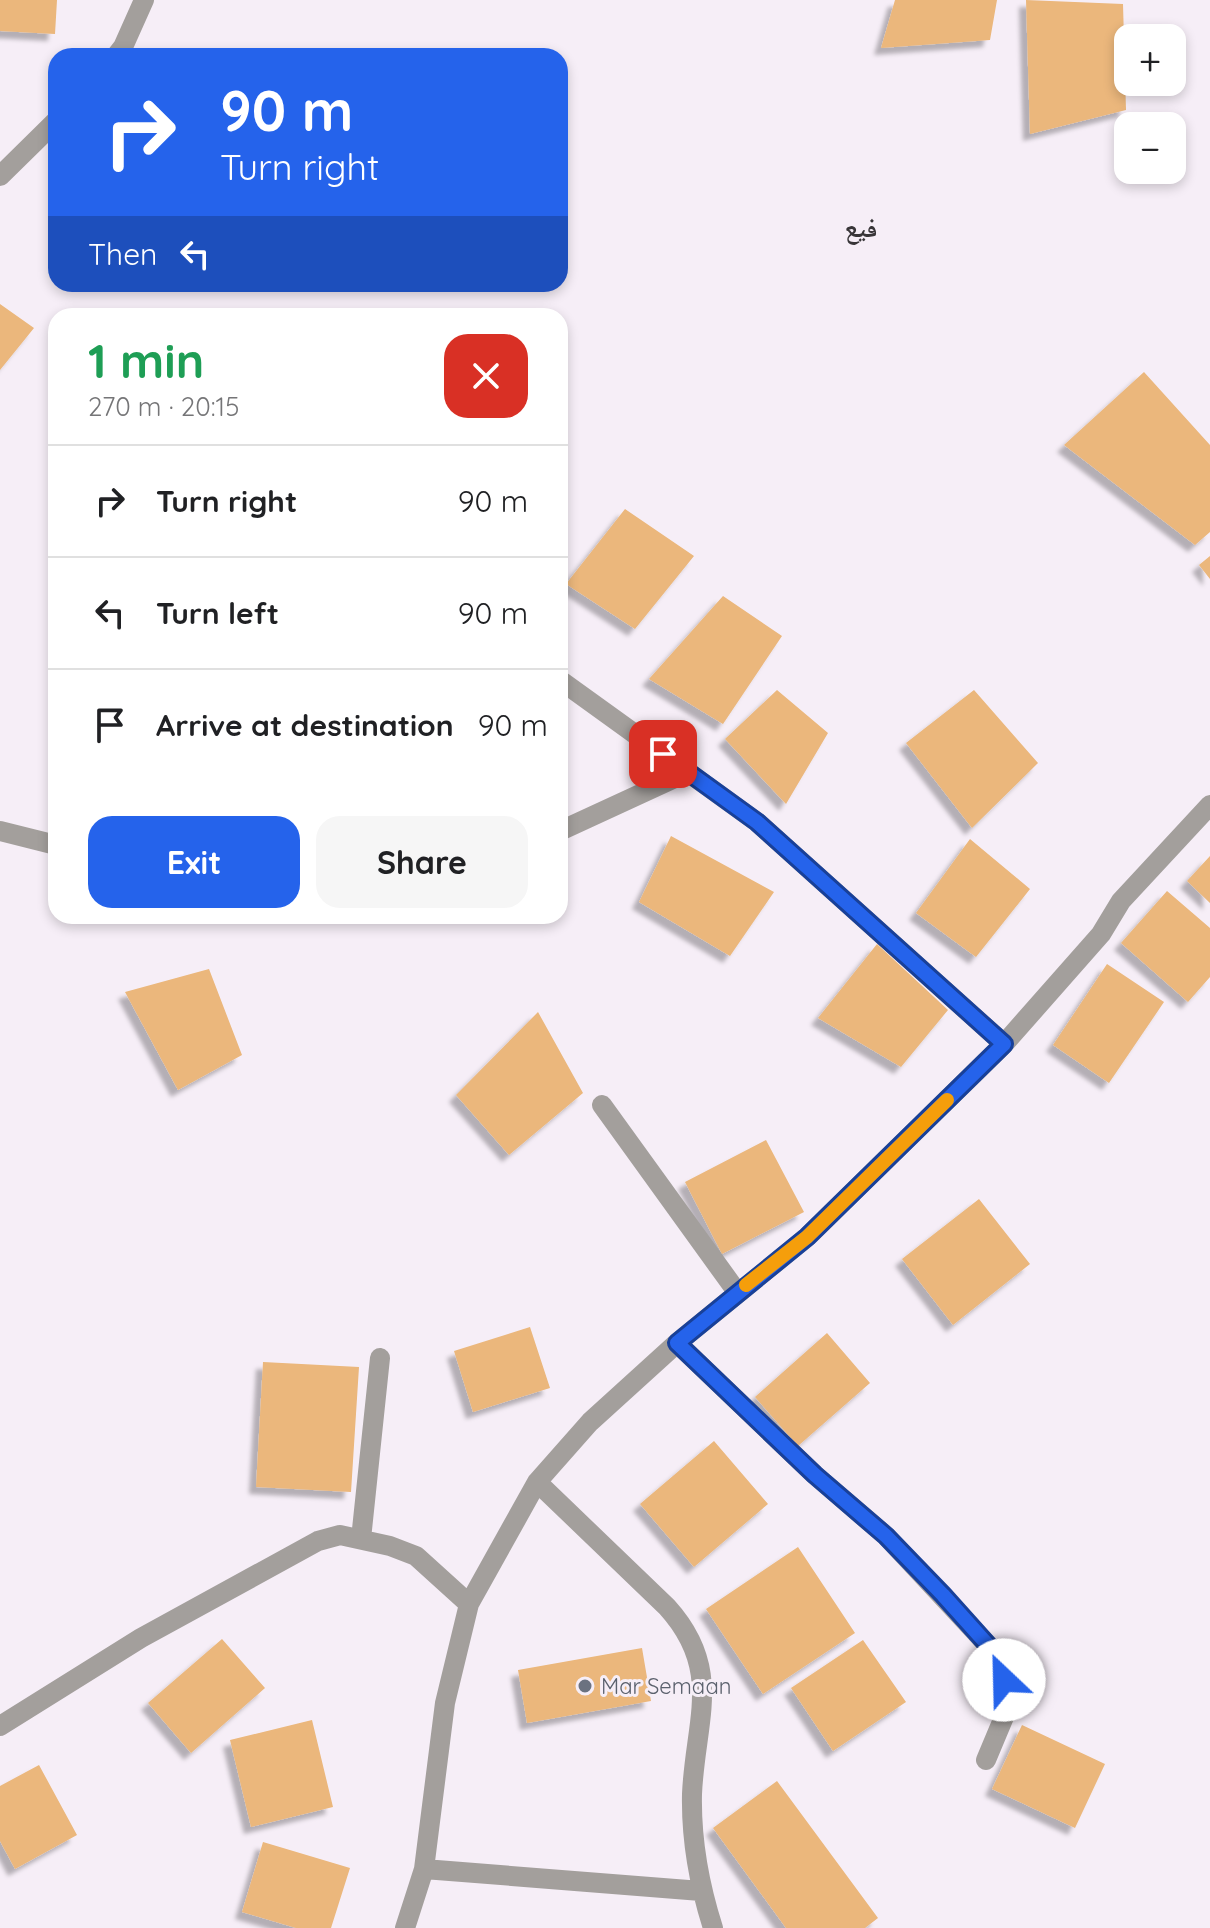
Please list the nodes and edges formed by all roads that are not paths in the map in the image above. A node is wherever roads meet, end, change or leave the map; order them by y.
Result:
1 (144, 0) edge
2 (122, 48) edge
3 (48, 129) edge
4 (0, 176) edge
5 (568, 686) edge
6 (688, 772) junction
7 (1210, 805) edge
8 (568, 827) edge
9 (0, 831) edge
10 (48, 843) edge
11 (1004, 1044) junction
12 (602, 1105) dead end
13 (737, 1292) junction
14 (677, 1343) junction
15 (380, 1358) dead end
16 (537, 1482) junction
17 (361, 1539) junction
18 (469, 1604) junction
19 (0, 1726) edge
20 (986, 1760) dead end
21 (424, 1869) junction
22 (701, 1891) junction
23 (405, 1928) edge
24 (713, 1928) edge

1 - 2 street
3 - 4 street
5 - 6 street
6 - 8 street
6 - 11 street
7 - 11 street
9 - 10 street
11 - 13 street
12 - 13 street
13 - 14 street
14 - 16 street
14 - 20 street
15 - 17 street
16 - 18 street
16 - 22 street
17 - 18 street
17 - 19 street
18 - 21 street
21 - 22 street
21 - 23 street
22 - 24 street

